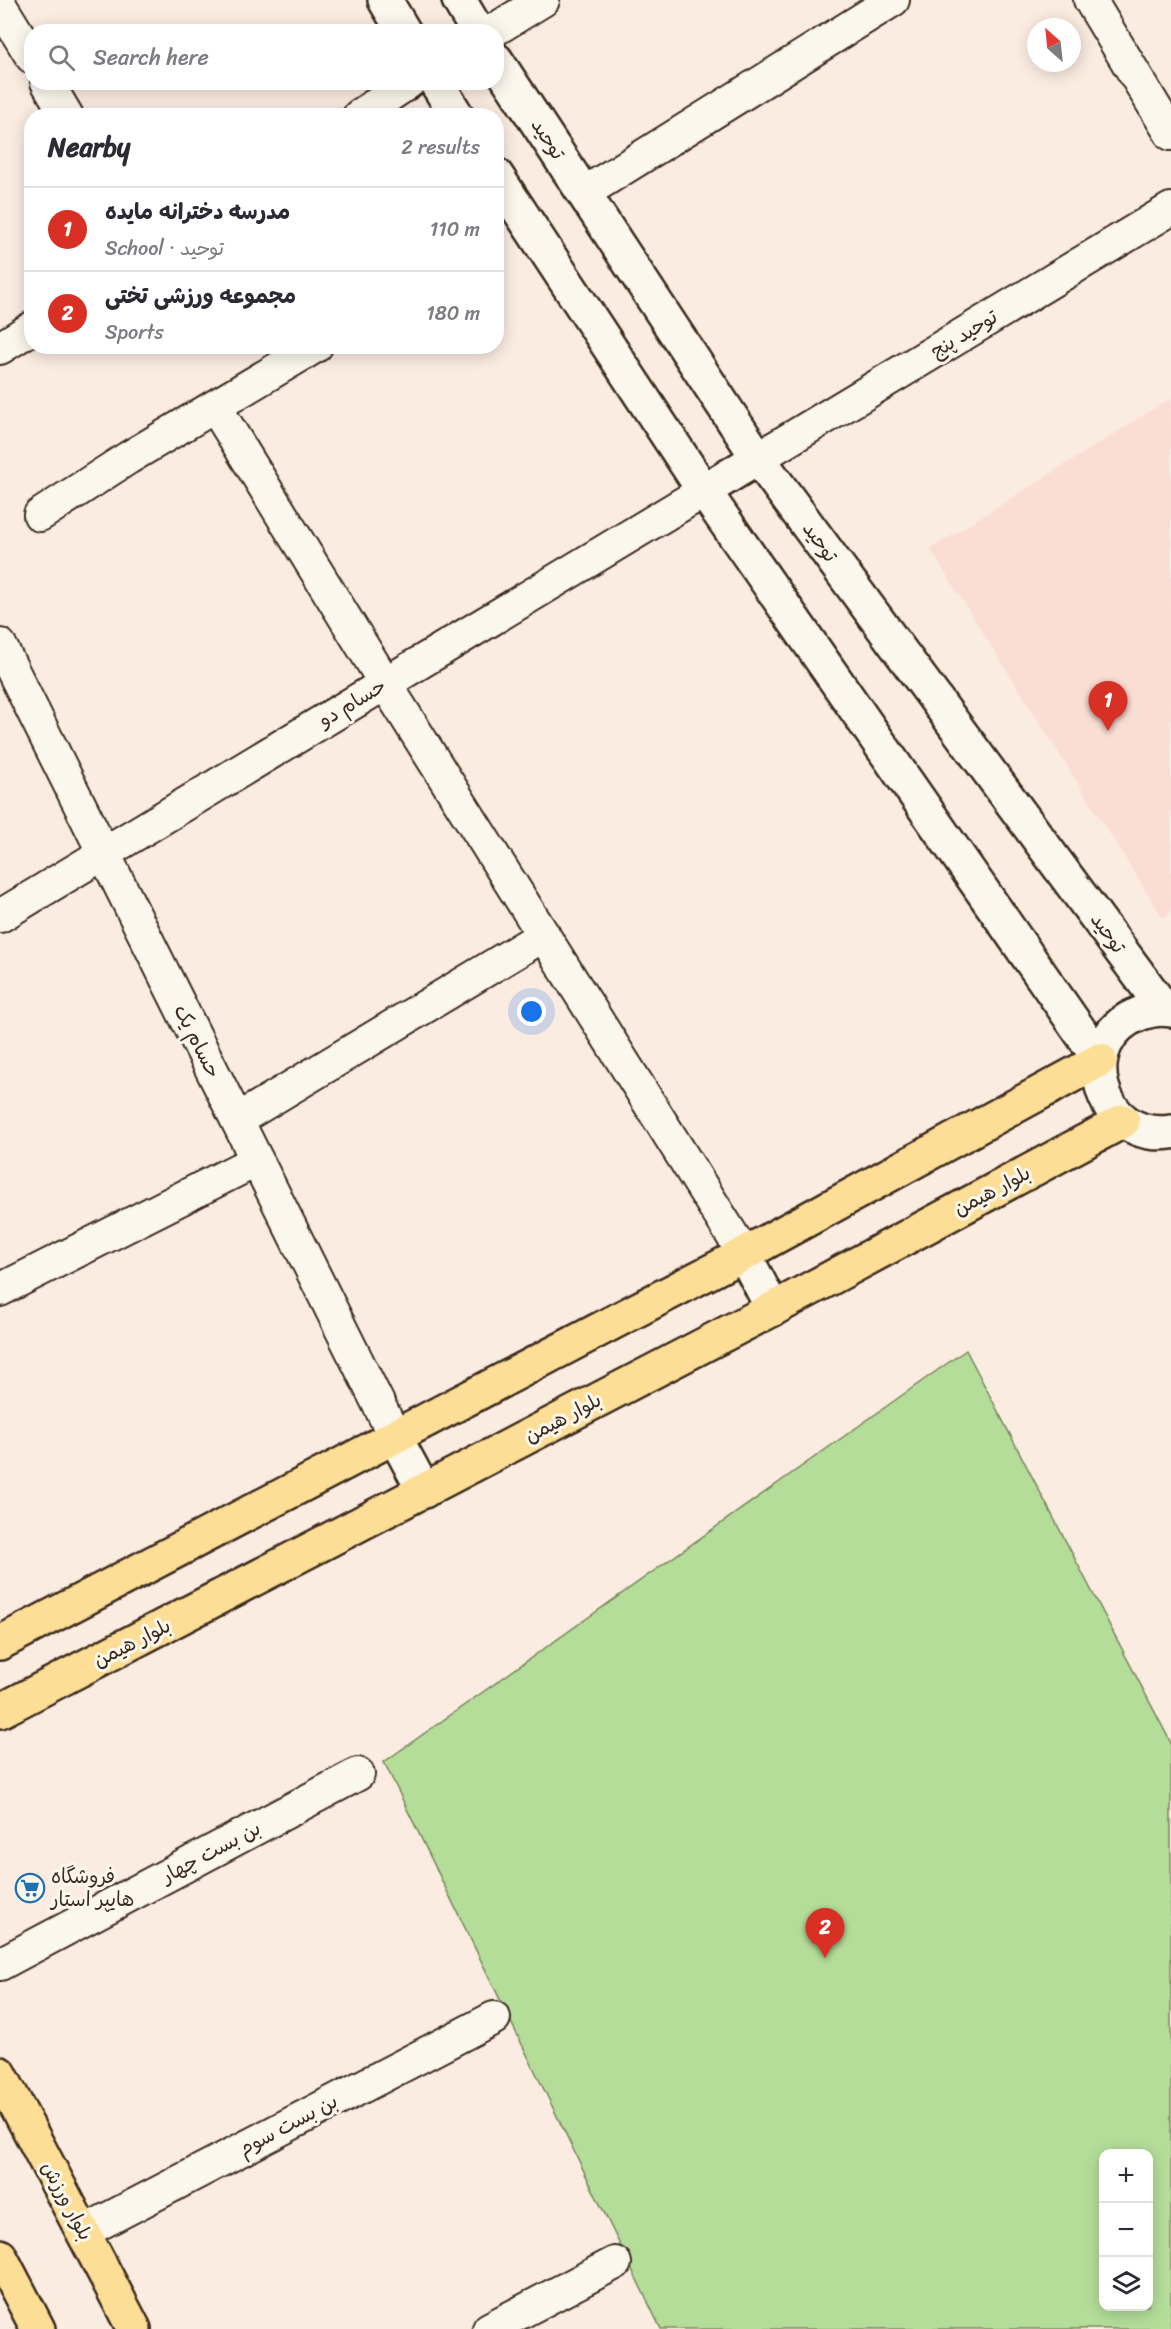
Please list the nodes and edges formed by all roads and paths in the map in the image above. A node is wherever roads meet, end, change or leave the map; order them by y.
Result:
1 (385, 0) edge
2 (459, 0) edge
3 (543, 0) edge
4 (893, 0) edge
5 (1090, 0) edge
6 (0, 5) edge
7 (399, 24) edge
8 (473, 24) edge
9 (503, 24) edge
10 (24, 44) edge
11 (504, 72) edge
12 (52, 90) edge
13 (398, 90) edge
14 (441, 90) edge
15 (62, 108) edge
16 (371, 108) edge
17 (453, 108) edge
18 (1171, 134) edge
19 (504, 187) edge
20 (584, 193) junction
21 (1171, 209) edge
22 (24, 333) edge
23 (0, 348) edge
24 (303, 354) edge
25 (216, 408) junction
26 (758, 459) junction
27 (704, 491) junction
28 (40, 514) dead end
29 (3, 658) edge
30 (385, 684) junction
31 (104, 853) junction
32 (0, 916) edge
33 (544, 935) junction
34 (1168, 1009) edge
35 (1100, 1060) junction
36 (237, 1120) junction
37 (1123, 1120) junction
38 (1168, 1137) edge
39 (256, 1160) junction
40 (744, 1254) junction
41 (0, 1290) edge
42 (773, 1309) junction
43 (395, 1437) junction
44 (424, 1491) junction
45 (0, 1643) edge
46 (0, 1711) edge
47 (358, 1774) dead end
48 (0, 1964) edge
49 (494, 2018) dead end
50 (0, 2074) edge
51 (83, 2232) junction
52 (0, 2256) edge
53 (615, 2263) dead end
54 (38, 2329) edge
55 (134, 2329) edge
56 (489, 2329) edge

1 - 7 street
2 - 8 street
3 - 9 street
4 - 20 street
5 - 18 street
6 - 10 street
11 - 20 street, توحید
12 - 15 street
13 - 16 street
14 - 17 street
19 - 27 street
20 - 26 street, توحید
21 - 26 street, توحید پنج
22 - 23 street
24 - 25 street
25 - 28 street
25 - 30 street
26 - 27 street
26 - 34 street, توحید
27 - 30 street, حسام دو
27 - 35 street
29 - 31 street, حسام یک
30 - 31 street, حسام دو
30 - 33 street
31 - 32 street, حسام دو
31 - 36 street, حسام یک
33 - 36 street
33 - 40 street
34 - 35 street
35 - 37 street
35 - 40 main road
36 - 39 street, حسام یک
37 - 38 street
37 - 42 main road, بلوار هیمن
39 - 41 street
39 - 43 street, حسام یک
40 - 42 street
40 - 43 main road
42 - 44 main road, بلوار هیمن
43 - 44 street
43 - 45 main road
44 - 46 main road, بلوار هیمن
47 - 48 street, بن بست چهار
49 - 51 street, بن بست سوم
50 - 51 main road, بلوار ورزش
51 - 55 main road, بلوار ورزش
52 - 54 main road
53 - 56 street

